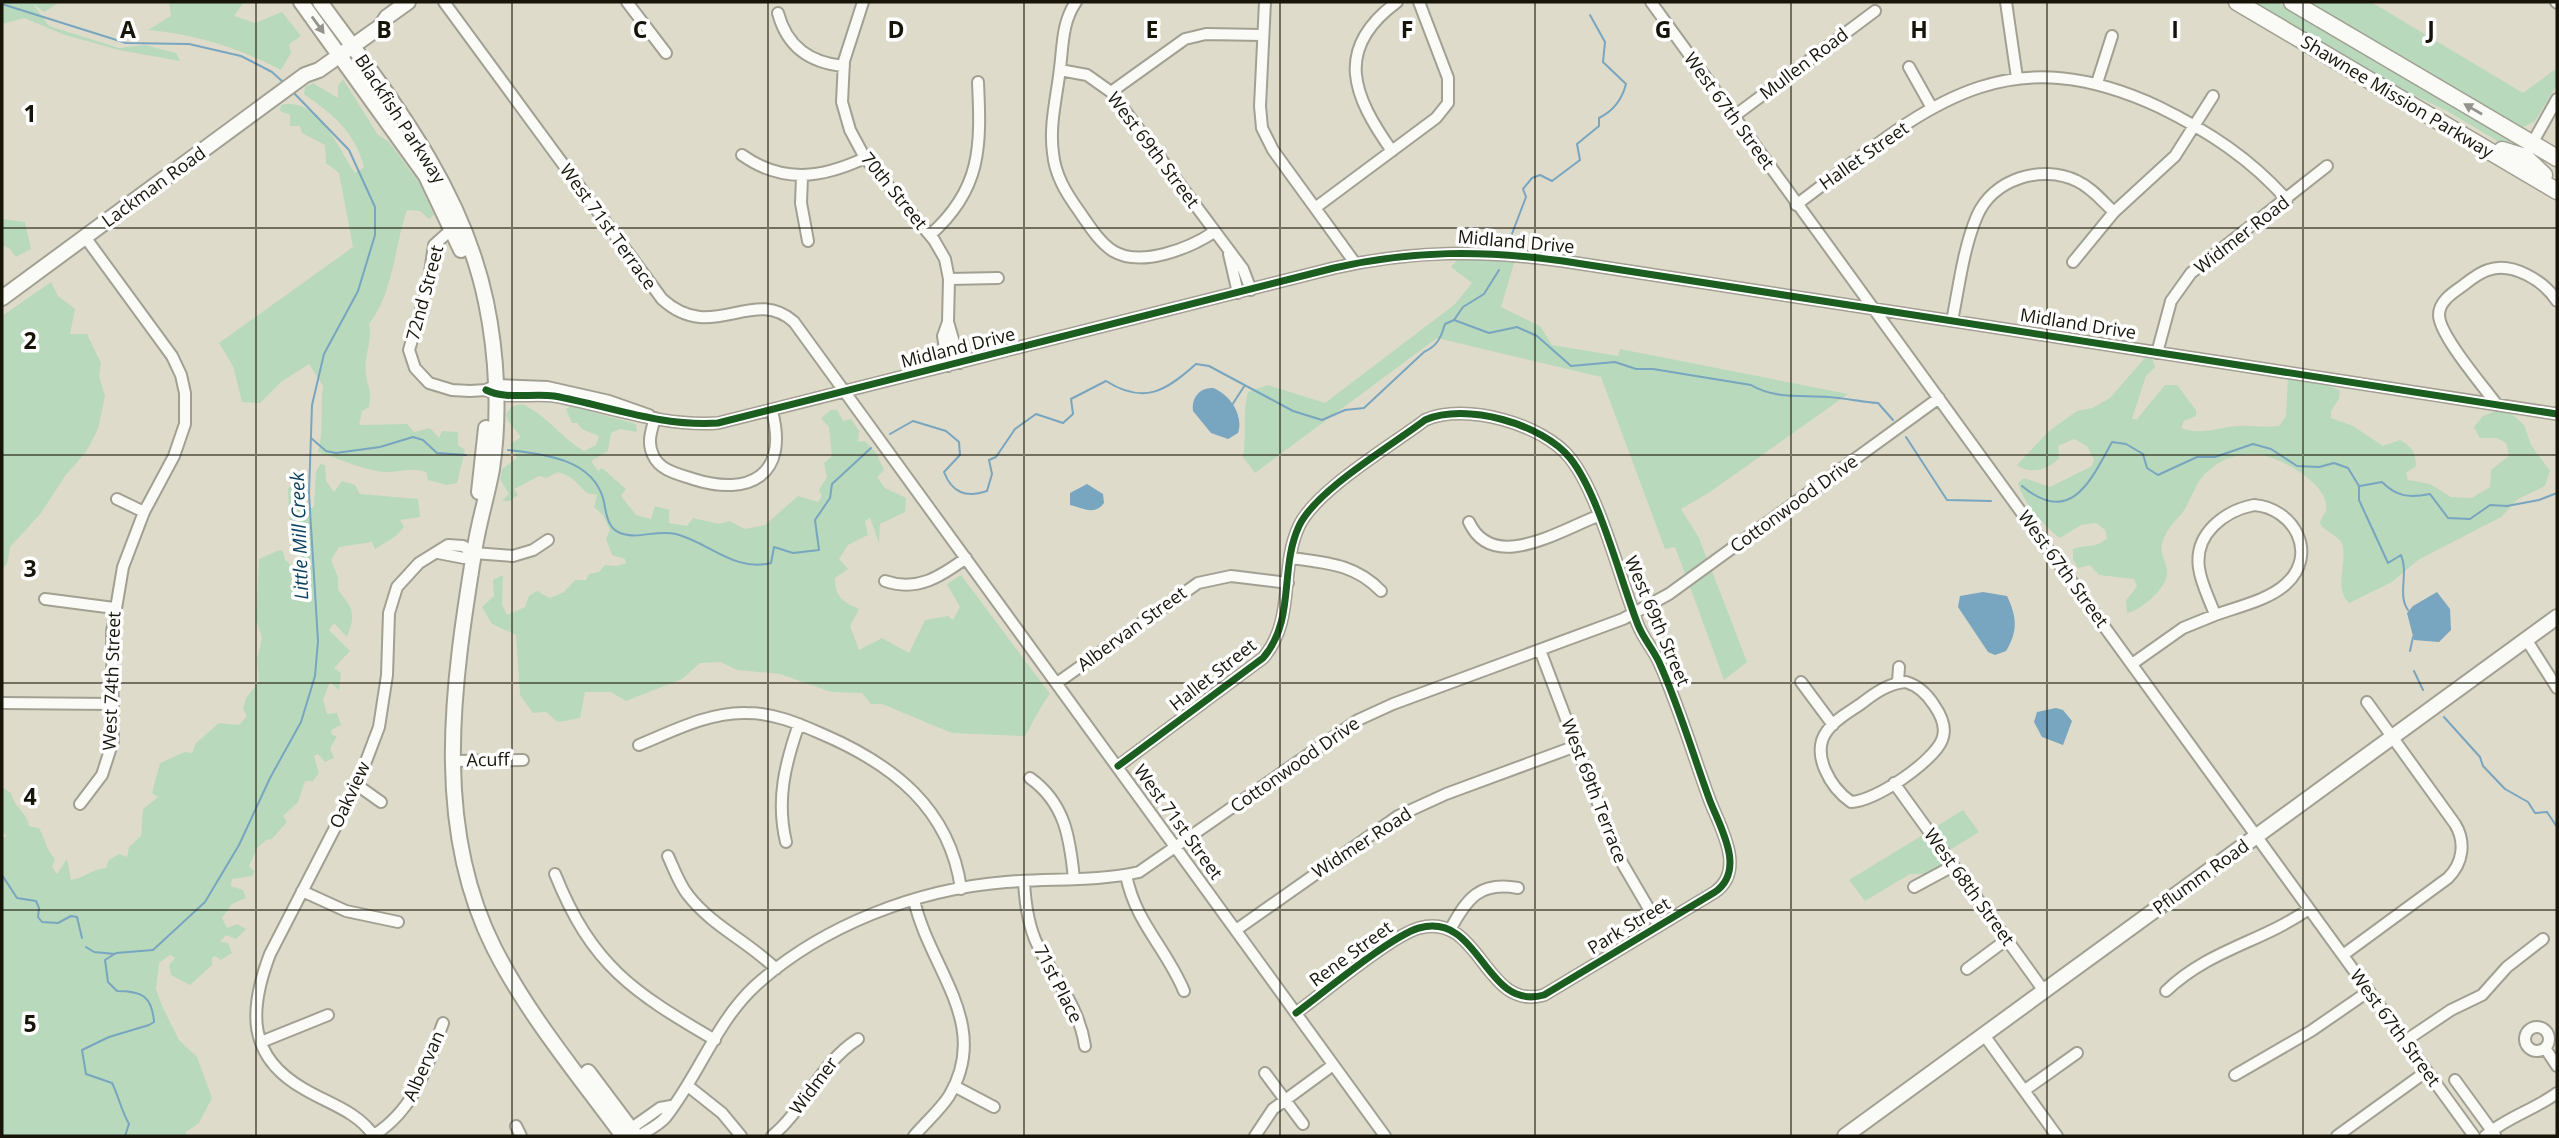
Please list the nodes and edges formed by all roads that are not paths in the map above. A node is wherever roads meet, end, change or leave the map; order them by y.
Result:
1 (301, 2) edge
2 (320, 2) edge
3 (408, 2) edge
4 (444, 2) edge
5 (627, 2) edge
6 (863, 2) edge
7 (1076, 2) edge
8 (1265, 2) edge
9 (1397, 2) edge
10 (1419, 2) edge
11 (1651, 2) edge
12 (2006, 2) edge
13 (2237, 2) edge
14 (2292, 2) edge
15 (1875, 11) dead end
16 (778, 13) dead end
17 (1262, 35) junction
18 (2112, 36) dead end
19 (350, 43) junction
20 (337, 52) junction
21 (666, 53) dead end
22 (844, 66) junction
23 (1909, 67) dead end
24 (1060, 70) junction
25 (2017, 78) junction
26 (978, 82) dead end
27 (2097, 83) junction
28 (1111, 92) junction
29 (2213, 96) dead end
30 (2557, 99) edge
31 (1932, 108) junction
32 (2421, 111) junction
33 (1733, 117) junction
34 (2194, 126) junction
35 (2529, 150) junction
36 (1392, 151) junction
37 (742, 155) dead end
38 (865, 158) junction
39 (2557, 158) edge
40 (2327, 166) dead end
41 (802, 177) junction
42 (2557, 183) edge
43 (2557, 191) edge
44 (2287, 200) junction
45 (1796, 205) junction
46 (1315, 208) junction
47 (2114, 212) junction
48 (453, 228) junction
49 (1214, 232) junction
50 (930, 235) junction
51 (85, 237) junction
52 (808, 241) dead end
53 (1229, 254) junction
54 (2073, 262) dead end
55 (1355, 263) junction
56 (998, 278) dead end
57 (949, 279) junction
58 (1251, 290) junction
59 (1238, 293) junction
60 (2, 299) edge
61 (2557, 300) edge
62 (1873, 309) junction
63 (1952, 321) junction
64 (948, 322) junction
65 (2157, 353) junction
66 (960, 363) junction
67 (948, 366) junction
68 (492, 390) junction
69 (845, 392) junction
70 (1939, 398) junction
71 (2497, 405) junction
72 (772, 411) junction
73 (2557, 414) edge
74 (655, 418) junction
75 (117, 499) dead end
76 (144, 512) junction
77 (1598, 516) junction
78 (1469, 523) dead end
79 (548, 540) dead end
80 (474, 554) junction
81 (965, 558) junction
82 (1292, 558) junction
83 (885, 582) dead end
84 (1288, 583) junction
85 (1381, 591) dead end
86 (45, 598) dead end
87 (114, 608) junction
88 (1634, 613) junction
89 (2215, 615) junction
90 (2557, 617) edge
91 (2526, 639) junction
92 (1540, 650) junction
93 (2132, 664) junction
94 (1899, 667) dead end
95 (1801, 682) dead end
96 (1898, 682) junction
97 (1057, 683) junction
98 (2557, 688) edge
99 (2367, 702) dead end
100 (2, 703) edge
101 (112, 704) junction
102 (799, 724) junction
103 (1833, 725) junction
104 (2393, 737) junction
105 (639, 745) dead end
106 (1576, 746) junction
107 (523, 760) dead end
108 (452, 761) junction
109 (1118, 766) junction
110 (1030, 778) dead end
111 (1894, 783) junction
112 (357, 785) junction
113 (381, 802) dead end
114 (80, 804) dead end
115 (2257, 836) junction
116 (786, 842) dead end
117 (1177, 848) junction
118 (668, 856) dead end
119 (1953, 866) junction
120 (555, 874) dead end
121 (1126, 875) junction
122 (1074, 879) junction
123 (1727, 879) joint
124 (1024, 881) junction
125 (1914, 887) dead end
126 (1518, 888) dead end
127 (961, 889) junction
128 (302, 891) junction
129 (914, 900) junction
130 (2309, 909) junction
131 (398, 922) dead end
132 (1659, 926) junction
133 (1236, 930) junction
134 (1450, 930) junction
135 (2543, 939) dead end
136 (2006, 940) junction
137 (2343, 956) junction
138 (776, 969) junction
139 (1967, 969) dead end
140 (2044, 990) junction
141 (2165, 990) dead end
142 (1184, 991) dead end
143 (2369, 991) junction
144 (1296, 1013) junction
145 (328, 1015) dead end
146 (443, 1023) dead end
147 (1984, 1035) junction
148 (858, 1039) dead end
149 (715, 1040) junction
150 (2405, 1041) junction
151 (261, 1042) junction
152 (1085, 1046) dead end
153 (2545, 1048) dead end
154 (2077, 1052) dead end
155 (1334, 1065) junction
156 (2557, 1066) edge
157 (2427, 1071) junction
158 (1265, 1073) dead end
159 (2235, 1075) dead end
160 (2455, 1080) dead end
161 (688, 1086) junction
162 (954, 1086) junction
163 (2025, 1090) junction
164 (2557, 1093) edge
165 (1284, 1100) junction
166 (994, 1107) dead end
167 (1303, 1124) dead end
168 (2491, 1134) edge
169 (628, 1135) edge
170 (374, 1136) edge
171 (741, 1136) edge
172 (772, 1136) edge
173 (914, 1136) edge
174 (1255, 1136) edge
175 (1385, 1136) edge
176 (1845, 1136) edge
177 (2057, 1136) edge
178 (2337, 1136) edge
179 (2474, 1136) edge

1 -> 20 main road
2 - 19 main road
3 - 19 main road, Lackman Road
4 - 69 street, West 71st Terrace
5 - 21 street
6 - 22 street, 70th Street
7 - 24 street
8 - 17 street
9 - 36 street
10 - 36 street
11 - 33 street, West 67th Street
12 - 25 street
13 - 32 highway, Shawnee Mission Parkway
35 -> 14 highway, Shawnee Mission Parkway
15 - 33 street, Mullen Road
16 - 22 street
17 - 28 street
17 - 46 street
18 - 27 street
19 - 20 main road, Lackman Road
19 - 68 main road, Blackfish Parkway
20 - 48 main road, Blackfish Parkway
20 - 51 main road, Lackman Road
22 - 38 street, 70th Street
23 - 31 street
24 - 28 street, West 69th Street
24 - 49 street
25 - 27 street, Hallet Street
25 - 31 street, Hallet Street
26 - 50 street
27 - 34 street, Hallet Street
28 - 49 street, West 69th Street
29 - 34 street
30 - 35 street
31 - 45 street, Hallet Street
32 - 35 highway
32 - 43 highway, Shawnee Mission Parkway
33 - 45 street, West 67th Street
34 - 44 street, Hallet Street
34 - 47 street
35 - 39 highway, Shawnee Mission Parkway
35 - 42 highway
36 - 46 street
37 - 41 street
38 - 41 street
38 - 50 street, 70th Street
40 - 44 street, Widmer Road
41 - 52 street
44 - 65 street, Widmer Road
45 - 62 street, West 67th Street
46 - 55 street
47 - 54 street
47 - 63 street
48 - 68 main road, Blackfish Parkway
48 - 68 street, 72nd Street
49 - 53 street, West 69th Street
50 - 57 street, 70th Street
51 - 60 main road, Lackman Road
51 - 76 street, West 74th Street
53 - 58 street, West 69th Street
53 - 59 street, West 69th Street
55 - 58 street, Midland Drive
55 - 62 street, Midland Drive
56 - 57 street
57 - 64 street, 70th Street
58 - 59 street, Midland Drive
59 - 66 street, Midland Drive
61 - 71 street
62 - 63 street, Midland Drive
62 - 70 street, West 67th Street
63 - 65 street, Midland Drive
64 - 66 street, 70th Street
64 - 67 street, 70th Street
65 - 71 street, Midland Drive
66 - 67 street, Midland Drive
67 - 69 street, Midland Drive
68 - 74 street, Midland Drive
68 - 80 main road, Blackfish Parkway
69 - 72 street, Midland Drive
69 - 81 street, West 71st Street
70 - 88 street, Cottonwood Drive
70 - 93 street, West 67th Street
71 - 73 street, Midland Drive
72 - 74 street, Midland Drive
72 - 74 street
75 - 76 street
76 - 87 street, West 74th Street
77 - 78 street
77 - 82 street, West 69th Street
77 - 88 street, West 69th Street
79 - 80 street, Oakview
80 - 108 main road, Blackfish Parkway
80 - 112 street, Oakview
81 - 83 street
81 - 97 street, West 71st Street
82 - 84 street
82 - 85 street
84 - 97 street, Albervan Street
84 - 109 street, Hallet Street
86 - 87 street
87 - 101 street, West 74th Street
88 - 92 street, Cottonwood Drive
88 - 123 street, West 69th Street
89 - 89 street
89 - 93 street
90 - 91 main road, Pflumm Road
91 - 98 street
91 - 104 main road, Pflumm Road
92 - 106 street, West 69th Terrace
92 - 117 street, Cottonwood Drive
93 - 115 street, West 67th Street
94 - 96 street
95 - 103 street
96 - 103 street
96 - 111 street
97 - 109 street, West 71st Street
99 - 104 street
100 - 101 street
101 - 114 street, West 74th Street
102 - 105 street
102 - 116 street
102 - 127 street
103 - 111 street
104 - 115 main road, Pflumm Road
104 - 137 street
106 - 132 street, West 69th Terrace
106 - 133 street, Widmer Road
107 - 108 street, Acuff
108 - 169 main road, Blackfish Parkway
109 - 117 street, West 71st Street
110 - 122 street
111 - 119 street, West 68th Street
112 - 113 street
112 - 128 street, Oakview
115 - 130 street, West 67th Street
115 - 140 main road, Pflumm Road
117 - 121 street, Cottonwood Drive
117 - 133 street, West 71st Street
118 - 138 street
119 - 125 street
119 - 136 street, West 68th Street
120 - 149 street
121 - 122 street, Cottonwood Drive
121 - 142 street
122 - 124 street, Cottonwood Drive
123 - 132 street, Park Street
124 - 127 street, Cottonwood Drive
124 - 152 street, 71st Place
126 - 134 street
127 - 129 street, Cottonwood Drive
128 - 131 street
128 - 151 street, Oakview
129 - 138 street, Cottonwood Drive
129 - 162 street
130 - 137 street, West 67th Street
130 - 141 street
132 - 134 street, Park Street
133 - 144 street, West 71st Street
134 - 144 street, Rene Street
135 - 150 street
136 - 139 street
136 - 140 street, West 68th Street
137 - 143 street, West 67th Street
138 - 149 street, Cottonwood Drive
140 - 147 main road, Pflumm Road
143 - 150 street, West 67th Street
143 - 159 street
144 - 155 street, West 71st Street
145 - 151 street
146 - 170 street, Albervan
147 - 163 street
147 - 176 main road, Pflumm Road
148 - 172 street, Widmer
149 - 161 street, Cottonwood Drive
150 - 157 street, West 67th Street
151 - 170 street
153 - 156 street
154 - 163 street
155 - 165 street
155 - 175 street, West 71st Street
157 - 178 street
157 - 179 street, West 67th Street
158 - 165 street
160 - 168 street, West 67th Street
161 - 169 street, Cottonwood Drive
161 - 171 street
162 - 166 street
162 - 173 street
163 - 177 street
164 - 168 street
165 - 167 street
165 - 174 street

